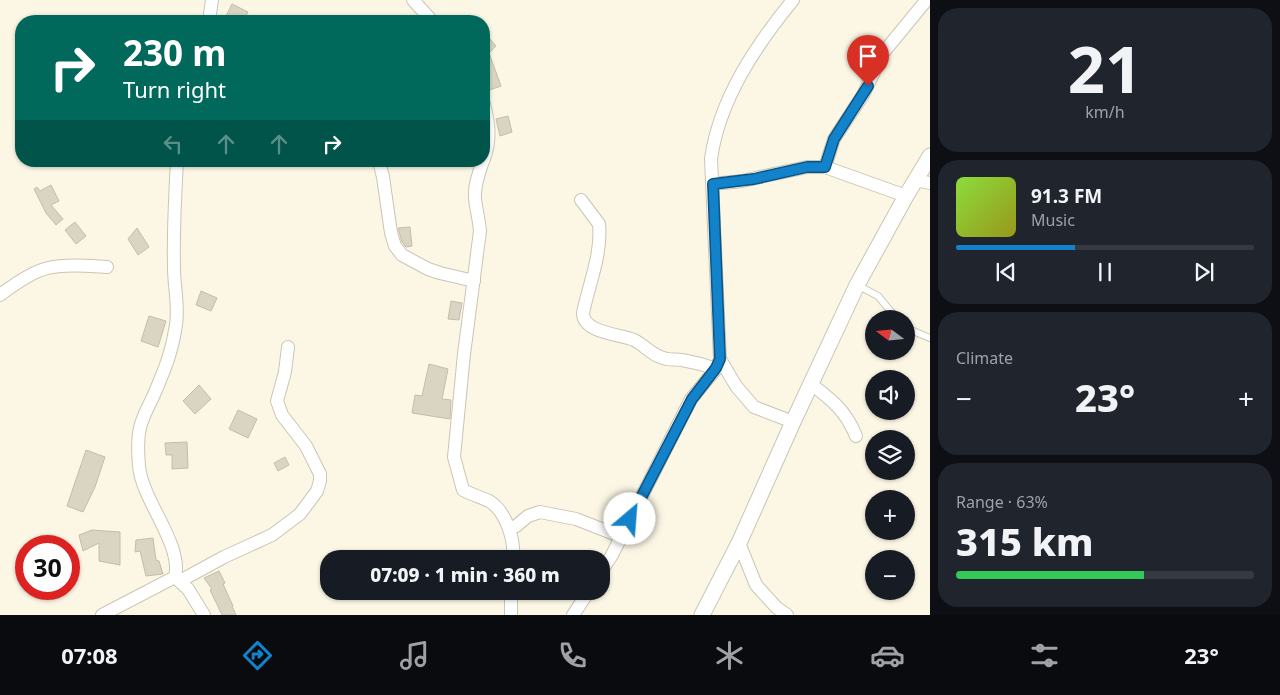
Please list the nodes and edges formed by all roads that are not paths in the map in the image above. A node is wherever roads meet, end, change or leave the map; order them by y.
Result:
1 (212, 0) edge
2 (413, 0) edge
3 (793, 0) edge
4 (926, 2) edge
5 (210, 15) edge
6 (427, 15) edge
7 (930, 156) edge
8 (177, 167) edge
9 (380, 167) edge
10 (481, 167) edge
11 (825, 167) junction
12 (923, 182) edge
13 (713, 184) junction
14 (906, 196) junction
15 (581, 200) dead end
16 (107, 267) dead end
17 (474, 281) junction
18 (857, 285) junction
19 (0, 295) edge
20 (890, 310) edge
21 (915, 332) edge
22 (930, 338) edge
23 (288, 347) dead end
24 (718, 364) junction
25 (811, 384) junction
26 (793, 422) junction
27 (856, 436) dead end
28 (509, 528) junction
29 (622, 537) junction
30 (739, 543) junction
31 (514, 550) edge
32 (610, 557) edge
33 (177, 579) junction
34 (511, 600) edge
35 (583, 600) edge
36 (102, 615) edge
37 (204, 615) edge
38 (511, 615) edge
39 (573, 615) edge
40 (702, 615) edge
41 (787, 615) edge

1 - 5 street
2 - 6 street
3 - 13 street
4 - 11 street
7 - 12 street
8 - 33 street
9 - 17 street
10 - 17 street
11 - 13 street
11 - 14 street
12 - 14 street
13 - 24 street
14 - 18 street
15 - 24 street
16 - 19 street
17 - 28 street
18 - 20 lane
18 - 25 street
21 - 22 lane
23 - 33 street
24 - 26 street
24 - 29 street
25 - 26 street
25 - 27 street
26 - 30 street
28 - 29 street
28 - 31 street
29 - 32 street
30 - 40 street
30 - 41 street
33 - 36 street
33 - 37 street
34 - 38 street
35 - 39 street

